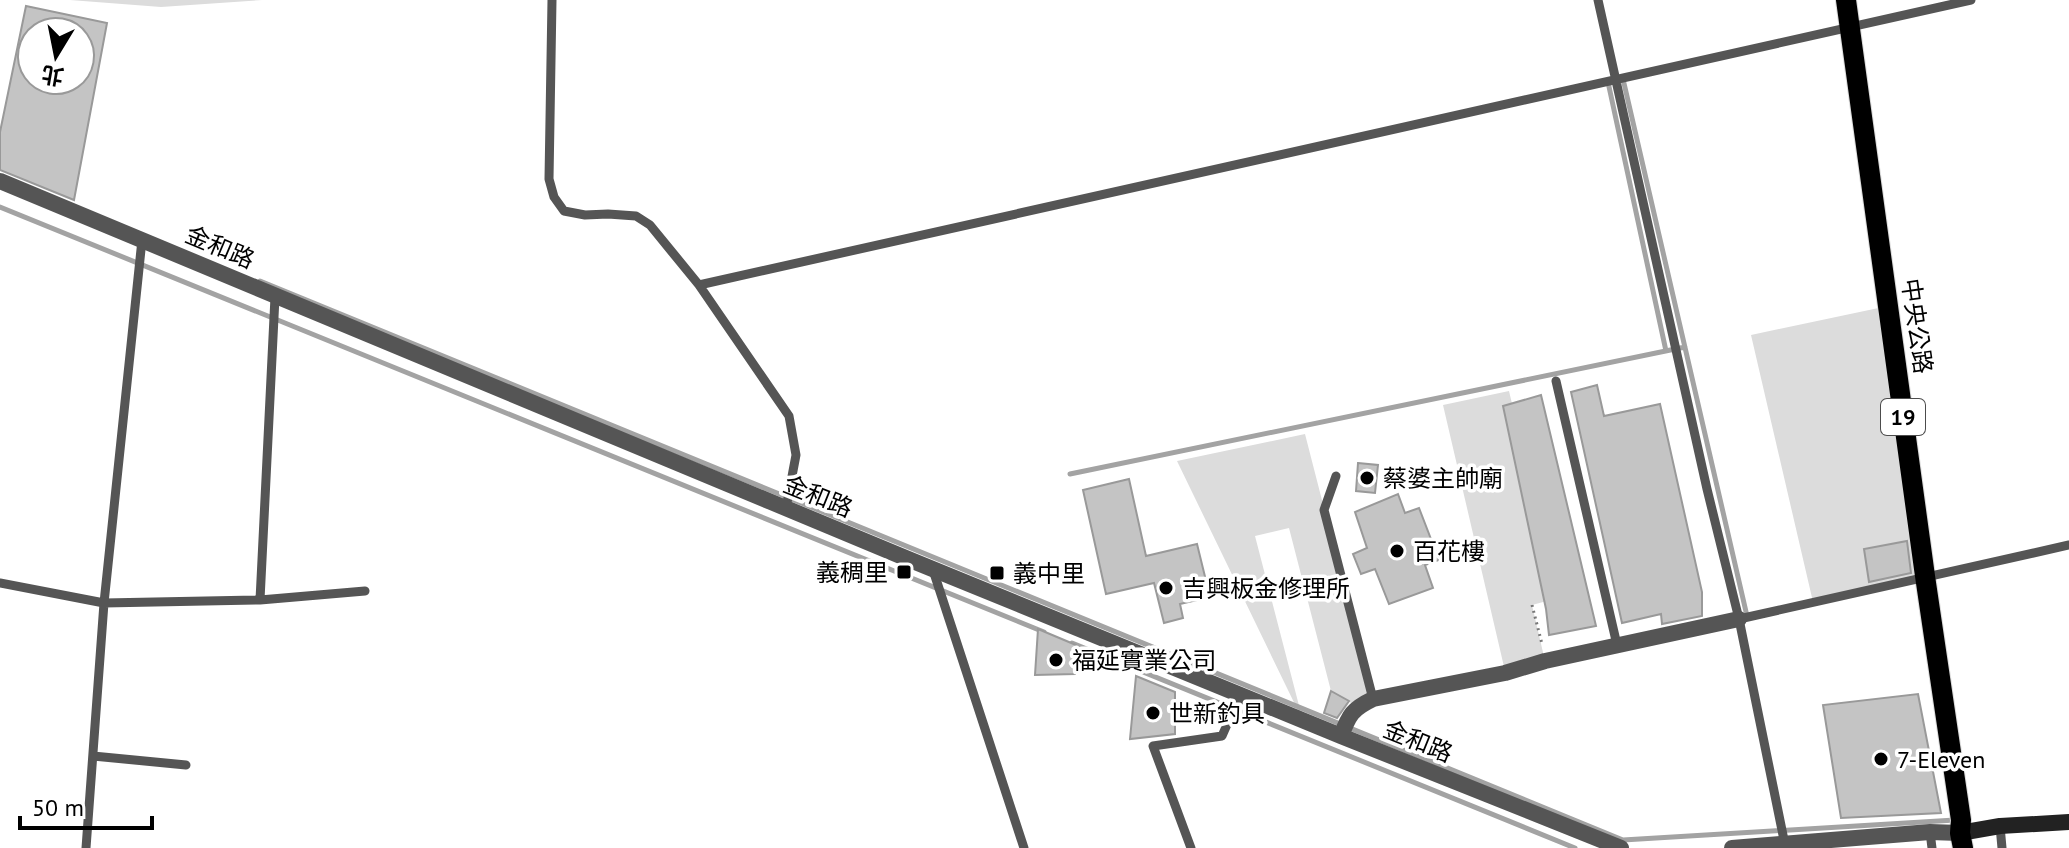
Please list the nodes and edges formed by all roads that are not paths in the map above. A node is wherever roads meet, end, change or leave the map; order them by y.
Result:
1 (552, 0) edge
2 (1598, 0) edge
3 (1846, 0) edge
4 (1971, 0) edge
5 (1850, 26) junction
6 (1616, 81) junction
7 (0, 181) edge
8 (142, 240) junction
9 (699, 285) junction
10 (275, 297) junction
11 (1556, 381) dead end
12 (1336, 476) dead end
13 (786, 508) junction
14 (2069, 545) edge
15 (933, 569) junction
16 (1925, 576) junction
17 (0, 583) edge
18 (365, 591) dead end
19 (260, 600) junction
20 (104, 603) junction
21 (1739, 619) junction
22 (1621, 644) junction
23 (1240, 695) junction
24 (1373, 699) junction
25 (1341, 736) junction
26 (93, 756) junction
27 (186, 765) dead end
28 (2069, 822) edge
29 (2000, 826) junction
30 (1931, 840) edge
31 (1962, 840) edge
32 (1785, 845) junction
33 (86, 848) edge
34 (1024, 848) edge
35 (1191, 848) edge
36 (1621, 848) edge
37 (1732, 848) edge
38 (2002, 848) edge

1 - 9 lane
2 - 6 lane
3 - 5 main road, 中央公路 / 19
4 - 5 lane
5 - 6 lane
5 - 16 main road, 中央公路 / 19
6 - 9 lane
6 - 21 lane
7 - 8 street, 金和路
8 - 10 street, 金和路
8 - 20 lane
9 - 13 lane
10 - 13 street, 金和路
10 - 19 lane
11 - 22 lane
12 - 24 lane
13 - 15 street, 金和路
14 - 16 lane
15 - 23 street, 金和路
15 - 34 lane
16 - 21 lane
16 - 31 main road, 中央公路 / 19
17 - 20 lane
18 - 19 lane
19 - 20 lane
20 - 26 lane
21 - 22 street
21 - 32 lane
22 - 24 street
23 - 25 street, 金和路
23 - 35 lane
24 - 25 street
25 - 36 street, 金和路
26 - 27 lane
26 - 33 lane
28 - 29 street
29 - 31 street
29 - 38 lane
30 - 31 street
30 - 32 street
32 - 37 street

